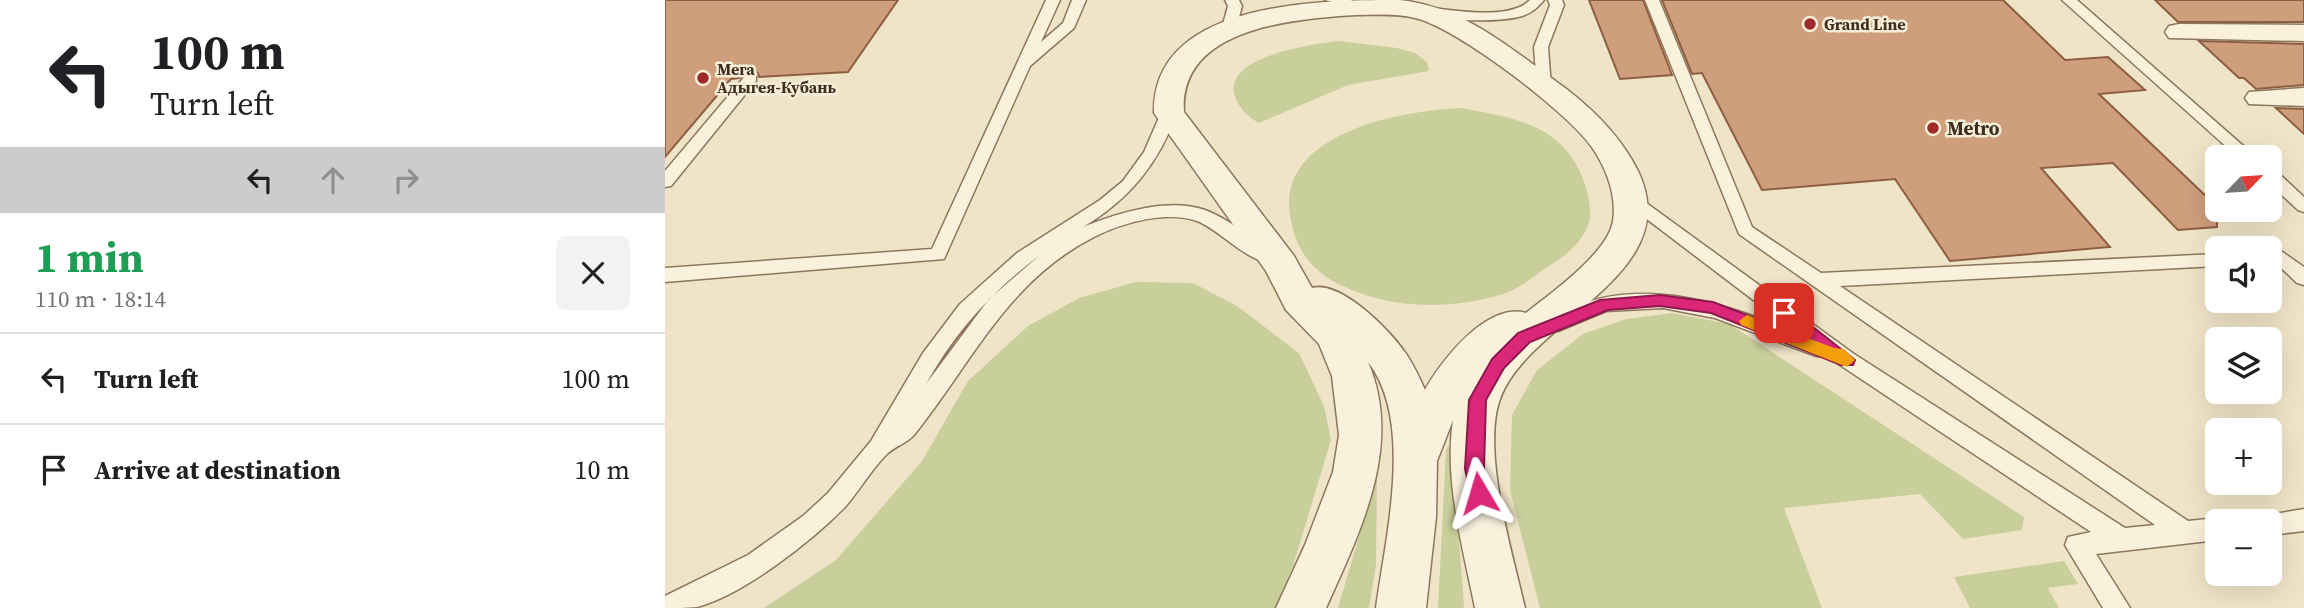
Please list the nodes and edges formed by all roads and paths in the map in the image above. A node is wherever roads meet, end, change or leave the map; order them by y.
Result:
1 (1053, 0) edge
2 (1079, 0) edge
3 (1537, 0) edge
4 (1555, 0) edge
5 (1653, 0) edge
6 (2069, 0) edge
7 (1339, 1) edge
8 (1421, 11) junction
9 (1231, 14) edge
10 (2179, 32) dead end
11 (2304, 33) edge
12 (1024, 65) junction
13 (751, 78) dead end
14 (1544, 87) junction
15 (2304, 97) edge
16 (2260, 98) dead end
17 (1170, 113) junction
18 (2234, 145) edge
19 (665, 182) edge
20 (2282, 187) edge
21 (1632, 201) junction
22 (2304, 206) edge
23 (2282, 258) edge
24 (2205, 261) edge
25 (1280, 265) junction
26 (665, 275) edge
27 (2304, 278) edge
28 (1818, 280) junction
29 (1574, 293) junction
30 (1524, 338) junction
31 (1847, 360) junction
32 (879, 447) junction
33 (1416, 458) junction
34 (2304, 520) edge
35 (2282, 523) edge
36 (2205, 530) edge
37 (2185, 532) junction
38 (2124, 541) junction
39 (665, 608) edge
40 (1301, 608) edge
41 (1401, 608) edge
42 (1500, 608) edge
43 (2117, 608) edge

1 - 12 lane
2 - 12 lane
3 - 8 lane
4 - 14 lane
5 - 28 lane
6 - 18 lane
7 - 8 street
7 - 9 street
8 - 14 street
9 - 17 street
10 - 11 street
12 - 26 lane
13 - 19 lane
14 - 21 street
15 - 16 street
17 - 25 street
17 - 32 lane
20 - 22 lane
21 - 29 street
21 - 31 lane
23 - 27 lane
24 - 28 lane
25 - 32 lane
25 - 33 street
25 - 40 street
28 - 37 lane
29 - 30 street
29 - 33 street
30 - 31 lane
30 - 42 street
31 - 38 lane
32 - 39 lane
33 - 41 street
34 - 35 lane
36 - 37 lane
37 - 38 lane
38 - 43 lane

